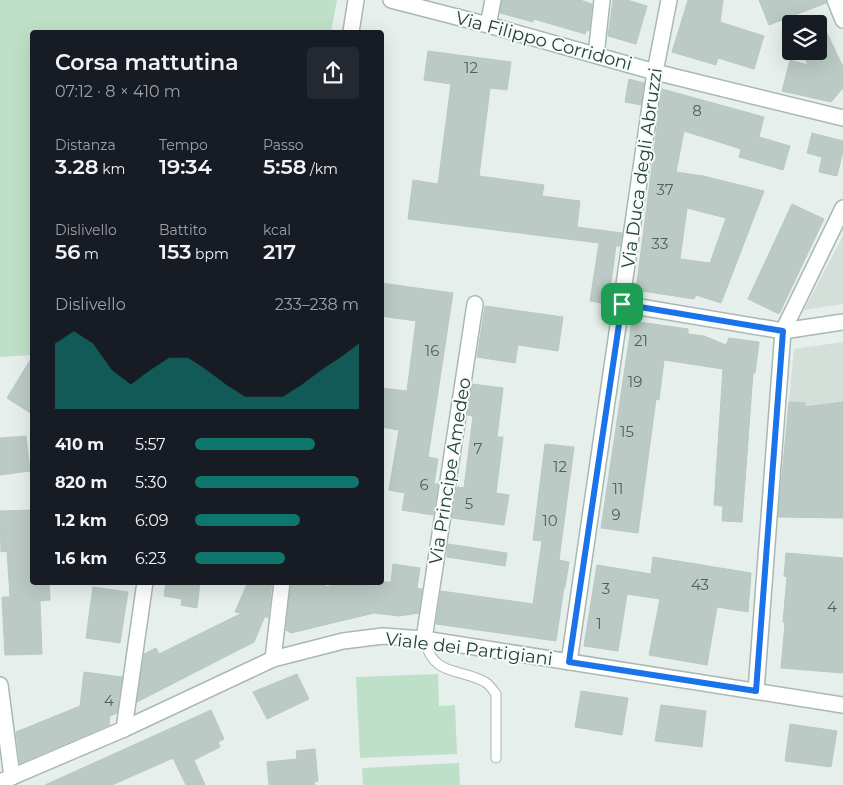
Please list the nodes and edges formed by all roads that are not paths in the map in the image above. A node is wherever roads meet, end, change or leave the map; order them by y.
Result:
1 (356, 0) edge
2 (391, 0) edge
3 (493, 0) edge
4 (602, 0) edge
5 (668, 0) edge
6 (835, 0) edge
7 (843, 20) edge
8 (488, 25) junction
9 (351, 30) edge
10 (596, 55) junction
11 (655, 72) junction
12 (843, 118) edge
13 (843, 208) edge
14 (475, 304) dead end
15 (622, 304) junction
16 (843, 322) edge
17 (783, 331) junction
18 (146, 585) edge
19 (282, 585) edge
20 (424, 639) junction
21 (274, 659) junction
22 (569, 662) junction
23 (0, 685) edge
24 (756, 691) junction
25 (843, 705) edge
26 (124, 728) junction
27 (496, 758) dead end
28 (6, 780) edge

1 - 9 street
2 - 8 street, Via Filippo Corridoni
3 - 8 street
4 - 10 street
5 - 11 street, Via Duca degli Abruzzi
6 - 7 street
8 - 10 street, Via Filippo Corridoni
10 - 11 street, Via Filippo Corridoni
11 - 12 street, Via Filippo Corridoni
11 - 15 street, Via Duca degli Abruzzi
13 - 17 street
14 - 20 street, Via Principe Amedeo
15 - 17 street
15 - 22 street, Via Duca degli Abruzzi
16 - 17 street
17 - 24 street
18 - 26 street
19 - 21 street
20 - 21 street, Viale dei Partigiani
20 - 22 street, Viale dei Partigiani
20 - 27 lane
21 - 26 street, Viale dei Partigiani
22 - 24 street, Viale dei Partigiani
23 - 28 street
24 - 25 street, Viale dei Partigiani
26 - 28 street, Viale dei Partigiani

